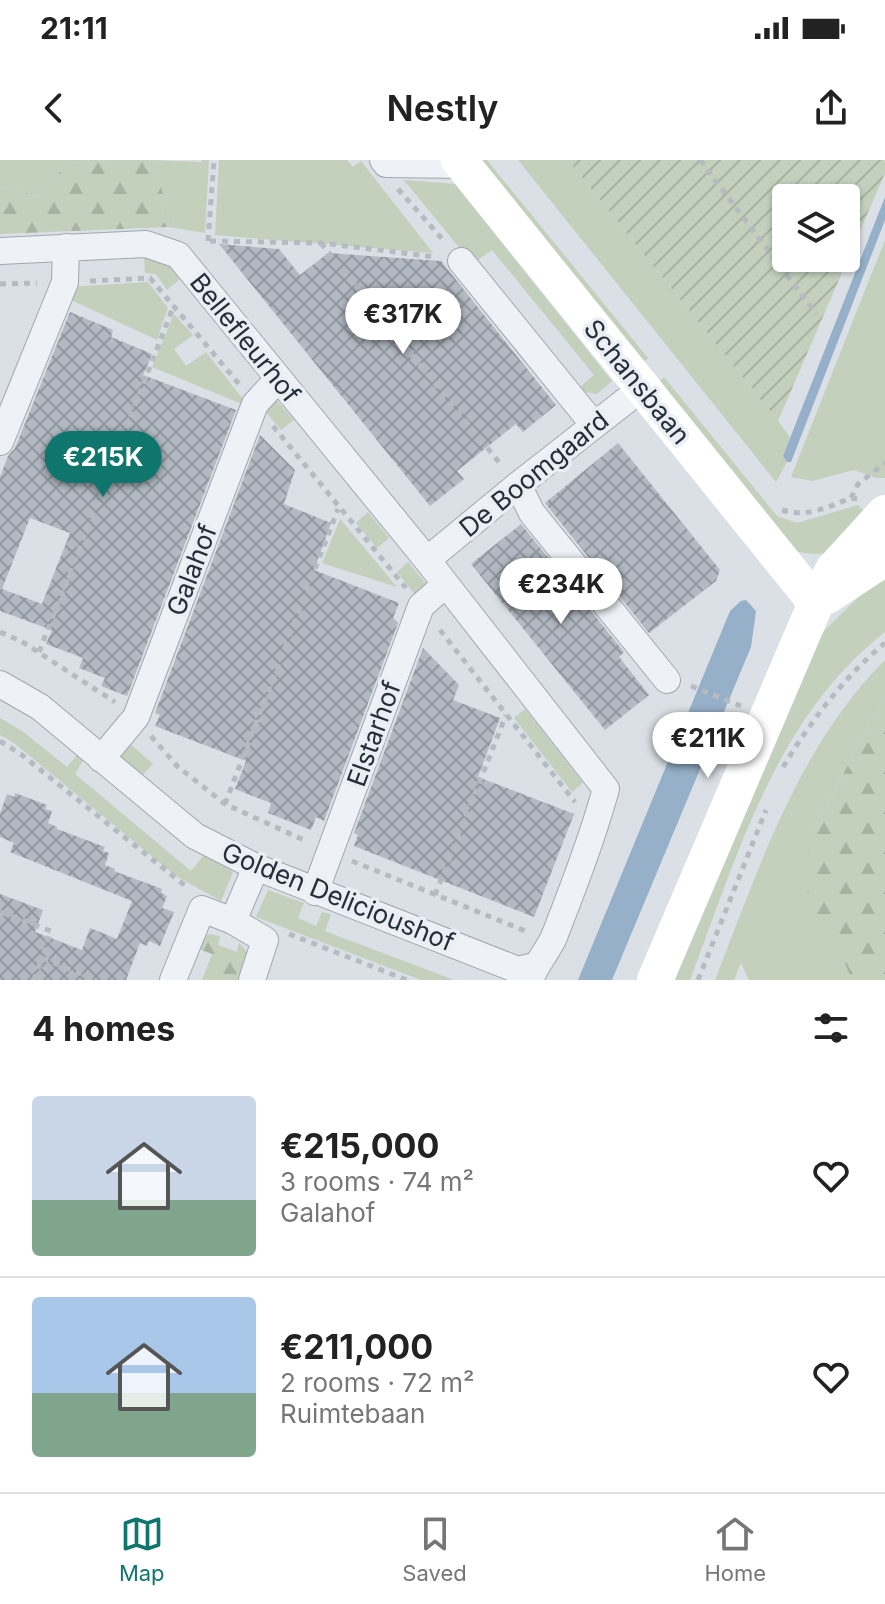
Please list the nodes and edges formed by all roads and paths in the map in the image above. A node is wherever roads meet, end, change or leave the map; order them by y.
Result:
1 (214, 160) edge
2 (700, 160) edge
3 (384, 162) edge
4 (461, 162) edge
5 (210, 241) junction
6 (321, 243) junction
7 (66, 247) junction
8 (0, 251) edge
9 (178, 255) junction
10 (461, 261) junction
11 (65, 282) junction
12 (0, 284) edge
13 (174, 305) junction
14 (816, 314) dead end
15 (278, 379) junction
16 (642, 388) junction
17 (255, 404) junction
18 (594, 425) junction
19 (0, 442) edge
20 (885, 463) edge
21 (518, 485) junction
22 (851, 498) dead end
23 (338, 509) junction
24 (885, 513) edge
25 (885, 558) edge
26 (427, 560) junction
27 (445, 585) junction
28 (816, 603) junction
29 (421, 606) junction
30 (0, 632) edge
31 (885, 643) edge
32 (39, 652) junction
33 (679, 683) joint
34 (0, 684) edge
35 (735, 703) dead end
36 (506, 715) junction
37 (136, 717) junction
38 (0, 741) edge
39 (101, 759) junction
40 (780, 773) dead end
41 (769, 802) dead end
42 (225, 804) junction
43 (595, 827) junction
44 (330, 853) junction
45 (256, 867) junction
46 (315, 892) junction
47 (435, 895) junction
48 (202, 909) junction
49 (0, 912) edge
50 (233, 921) junction
51 (265, 940) junction
52 (552, 941) junction
53 (42, 958) junction
54 (532, 973) edge
55 (34, 980) edge
56 (96, 980) edge
57 (173, 980) edge
58 (252, 980) edge
59 (407, 980) edge
60 (655, 980) edge
61 (698, 980) edge

1 - 5 path
2 - 14 path
3 - 4 street
3 - 10 path
4 - 16 street, Schansbaan
5 - 6 path
5 - 9 path
6 - 10 path
6 - 21 path
7 - 8 street, Bellefleurhof
7 - 9 street, Bellefleurhof
7 - 11 street
9 - 15 street, Bellefleurhof
10 - 18 street
11 - 12 path
11 - 13 path
11 - 19 street
13 - 17 path
13 - 32 path
15 - 17 street, Galahof
15 - 26 street, Bellefleurhof
16 - 18 street, De Boomgaard
16 - 28 street, Schansbaan
17 - 23 path
17 - 37 street, Galahof
18 - 21 street, De Boomgaard
20 - 22 path
21 - 26 street, De Boomgaard
21 - 33 street
23 - 29 path
23 - 42 path
24 - 28 street
25 - 28 street
26 - 27 street, Bellefleurhof
27 - 29 street, Elstarhof
27 - 43 street, Bellefleurhof
28 - 60 street
29 - 36 path
29 - 44 street, Elstarhof
30 - 32 path
31 - 40 path
32 - 37 path
33 - 35 path
34 - 39 street, Golden Delicioushof
36 - 43 path
36 - 47 path
37 - 39 street, Galahof
37 - 42 path
38 - 48 path
39 - 45 street, Golden Delicioushof
41 - 61 path
42 - 44 path
43 - 52 street
44 - 46 street, Elstarhof
44 - 47 path
45 - 46 street, Golden Delicioushof
45 - 50 street
46 - 54 street, Golden Delicioushof
47 - 52 path
48 - 50 street
48 - 57 street
49 - 53 path
50 - 51 street
51 - 58 street
51 - 59 path
52 - 54 street
53 - 55 path
53 - 56 path

